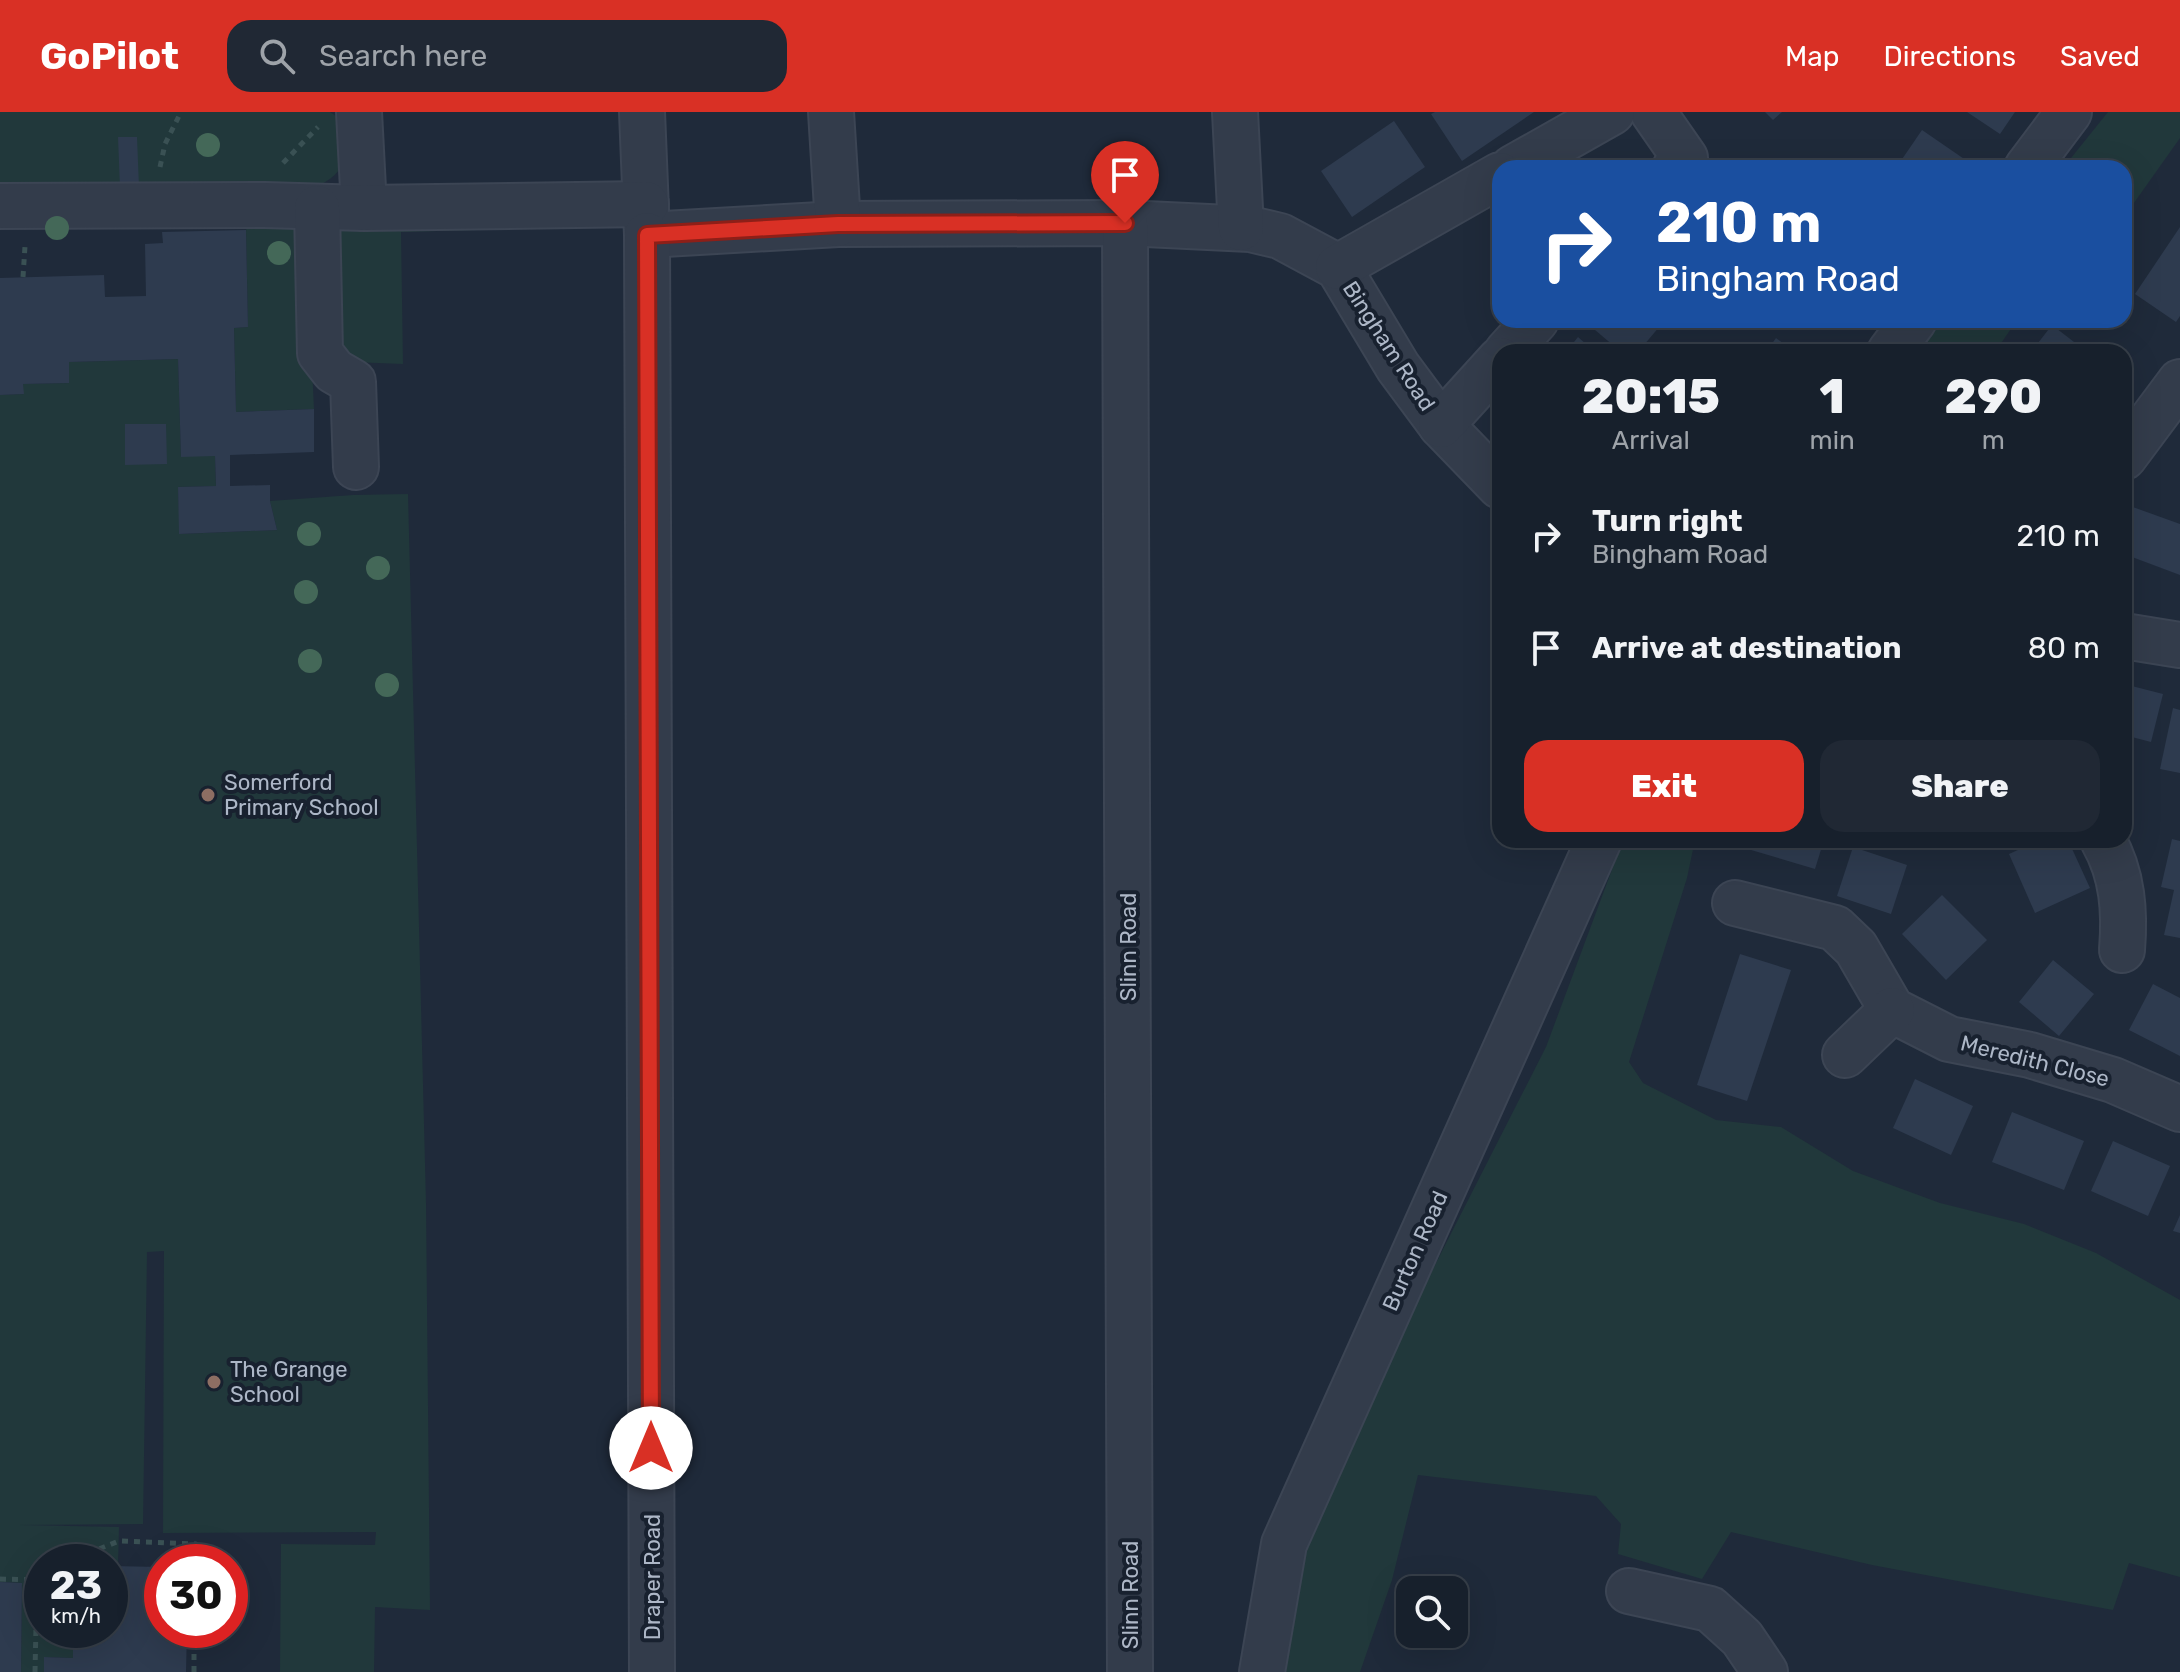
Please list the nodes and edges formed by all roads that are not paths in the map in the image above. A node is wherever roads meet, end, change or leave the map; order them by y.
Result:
1 (642, 112) edge
2 (831, 112) edge
3 (1235, 112) edge
4 (1612, 112) edge
5 (1653, 112) edge
6 (2069, 112) edge
7 (339, 118) edge
8 (1527, 160) edge
9 (1683, 160) edge
10 (2033, 160) edge
11 (1492, 180) edge
12 (0, 206) edge
13 (317, 208) junction
14 (364, 208) junction
15 (646, 219) junction
16 (1125, 223) junction
17 (838, 224) junction
18 (1241, 228) junction
19 (1338, 267) junction
20 (1529, 328) edge
21 (1514, 344) edge
22 (1492, 369) edge
23 (2180, 382) edge
24 (1441, 425) junction
25 (2132, 446) edge
26 (356, 467) dead end
27 (1492, 478) edge
28 (2132, 637) edge
29 (2180, 645) edge
30 (1595, 848) edge
31 (2108, 848) edge
32 (1735, 903) dead end
33 (2122, 950) dead end
34 (1892, 1010) junction
35 (1845, 1055) dead end
36 (2180, 1109) edge
37 (1629, 1591) dead end
38 (652, 1672) edge
39 (1130, 1672) edge
40 (1262, 1672) edge
41 (1765, 1672) edge

1 - 15 street
2 - 17 street
3 - 18 street
4 - 8 street
5 - 9 street
6 - 10 street
7 - 14 street
11 - 19 street, Bingham Road
12 - 13 street, Bingham Road
13 - 14 street, Bingham Road
13 - 26 street
14 - 15 street, Bingham Road
15 - 17 street, Bingham Road
15 - 38 street, Draper Road
16 - 17 street, Bingham Road
16 - 18 street, Bingham Road
16 - 39 street, Slinn Road
18 - 19 street, Bingham Road
19 - 24 street, Bingham Road
20 - 21 street
22 - 24 street, Bingham Road
23 - 25 street
24 - 27 street, Bingham Road
28 - 29 street
30 - 40 street, Burton Road
31 - 33 street
32 - 34 street
34 - 35 street
34 - 36 street, Meredith Close
37 - 41 street

